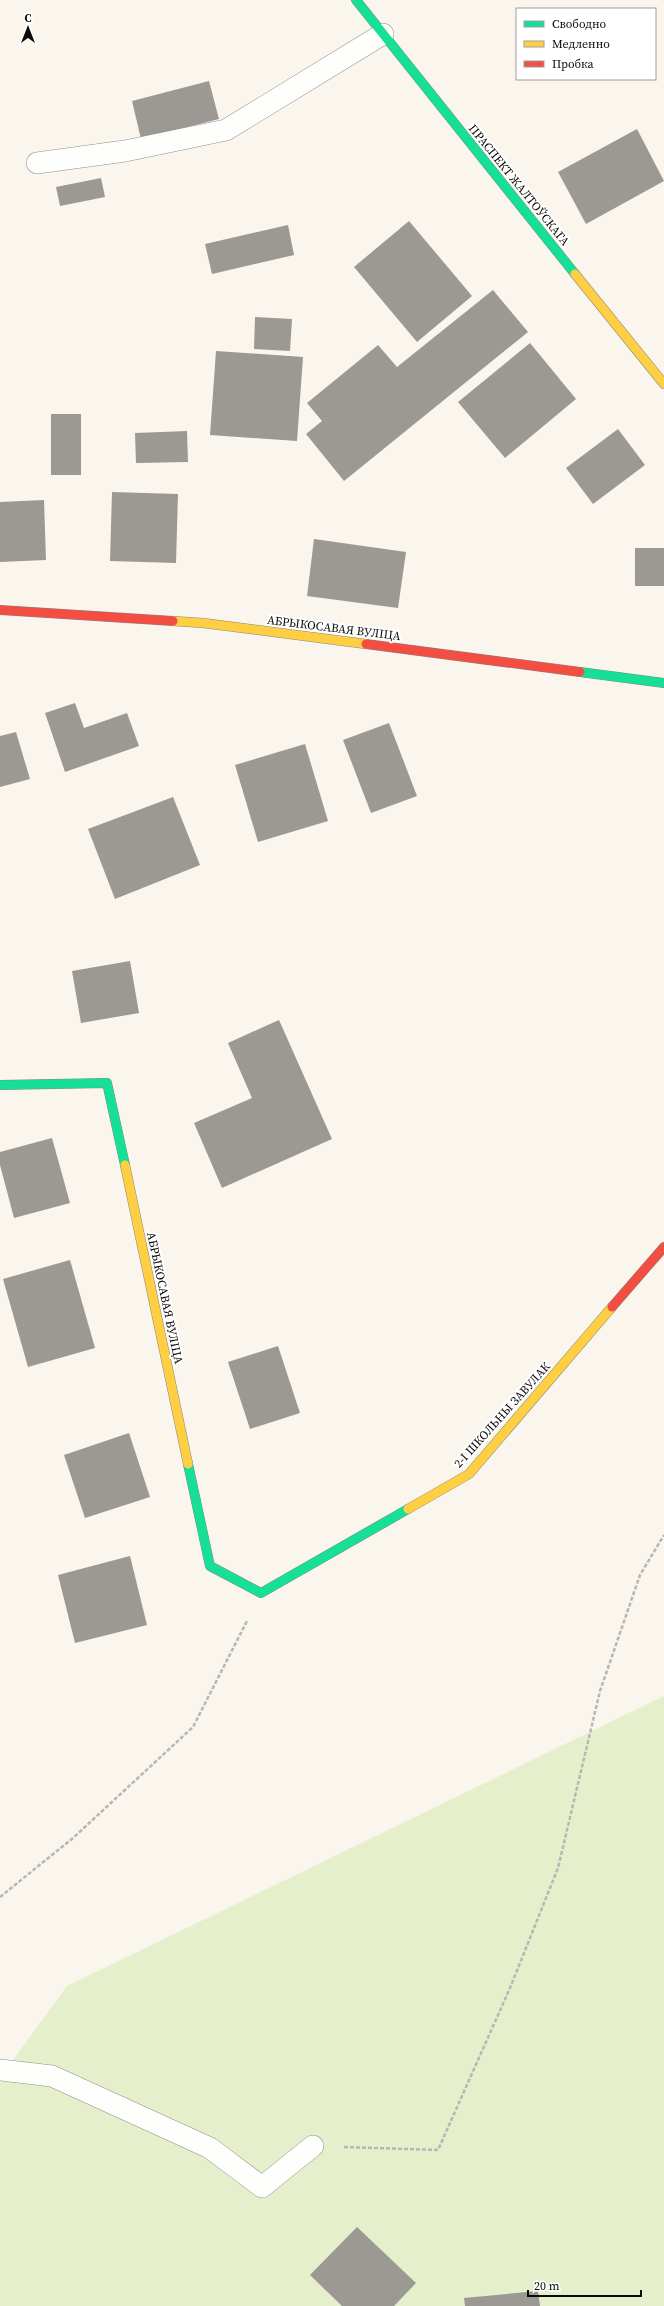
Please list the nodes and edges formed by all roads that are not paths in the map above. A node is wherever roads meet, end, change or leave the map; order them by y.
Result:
1 (356, 0) edge
2 (383, 34) junction
3 (37, 163) dead end
4 (664, 384) edge
5 (0, 610) edge
6 (664, 683) edge
7 (0, 1086) edge
8 (664, 1247) edge
9 (261, 1594) joint
10 (0, 2070) edge
11 (313, 2146) road end

1 - 2 street, ПРАСПЕКТ ЖАЛТОЎСКАГА
2 - 3 lane
2 - 4 street, ПРАСПЕКТ ЖАЛТОЎСКАГА
5 - 6 street, АБРЫКОСАВАЯ ВУЛІЦА
7 - 9 street, АБРЫКОСАВАЯ ВУЛІЦА
8 - 9 street, 2-І ШКОЛЬНЫ ЗАВУЛАК
10 - 11 lane

